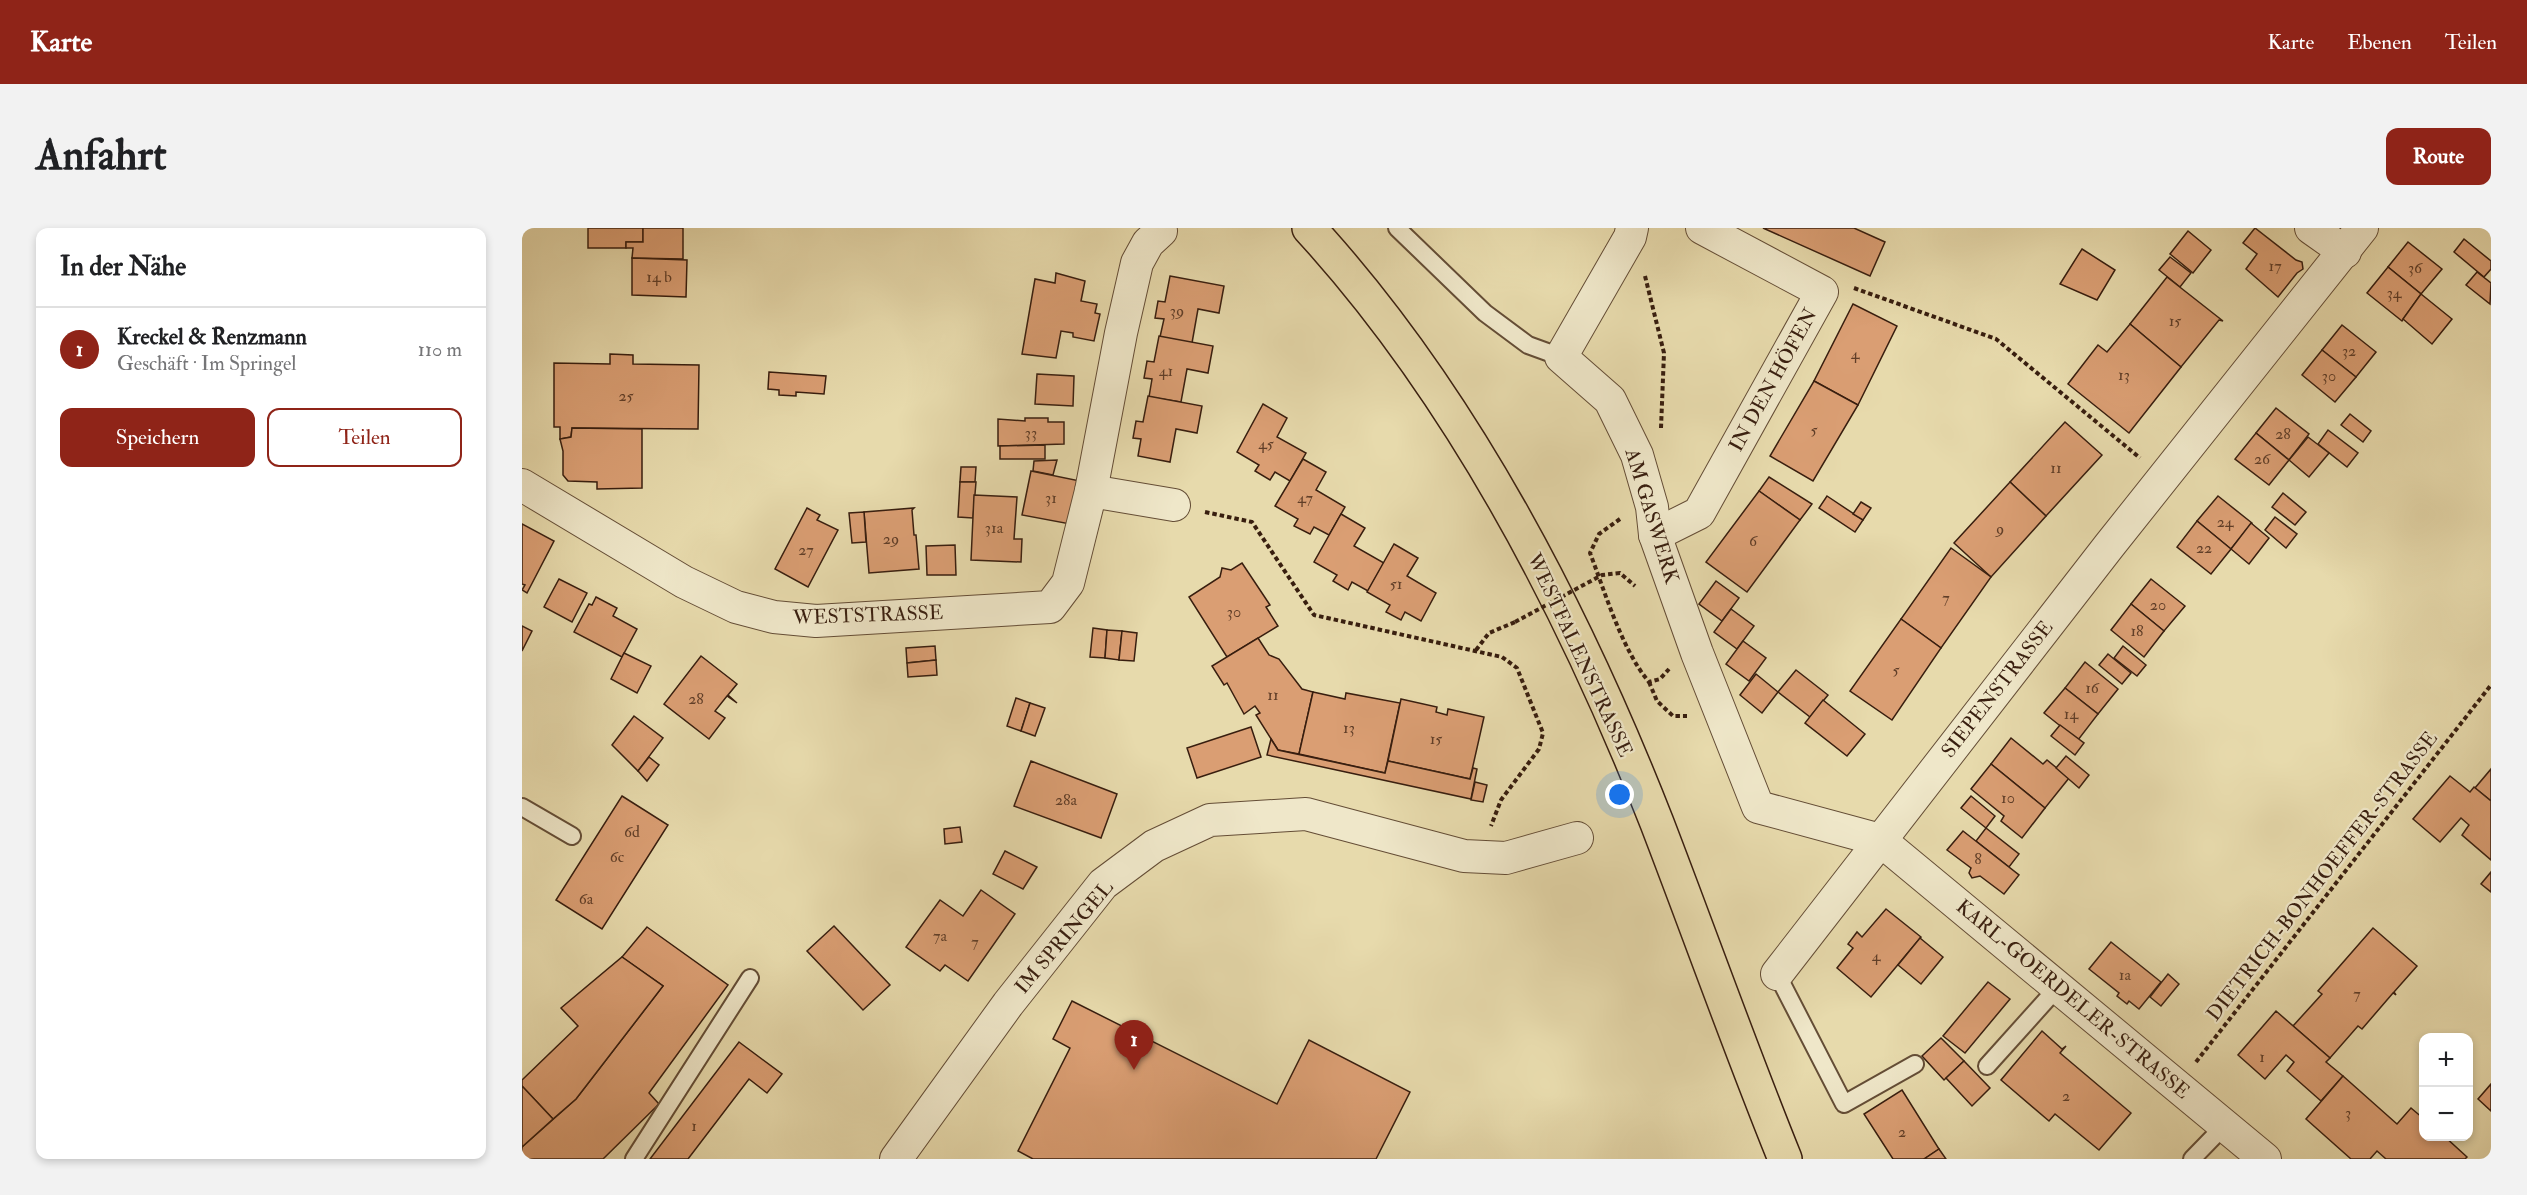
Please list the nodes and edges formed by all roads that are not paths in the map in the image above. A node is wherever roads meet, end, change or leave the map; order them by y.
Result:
1 (1309, 228) edge
2 (1397, 228) edge
3 (1702, 228) edge
4 (2311, 228) edge
5 (1161, 231) dead end
6 (1631, 233) edge
7 (2354, 240) edge
8 (1562, 357) junction
9 (522, 485) edge
10 (1091, 491) junction
11 (1174, 505) road end
12 (1653, 521) junction
13 (522, 807) edge
14 (572, 836) dead end
15 (1577, 838) dead end
16 (1880, 840) junction
17 (1777, 974) joint
18 (750, 978) dead end
19 (2058, 987) junction
20 (1915, 1064) dead end
21 (1988, 1066) dead end
22 (2225, 1125) junction
23 (634, 1159) edge
24 (896, 1159) edge
25 (1785, 1159) edge
26 (2192, 1159) edge
27 (2265, 1159) edge

1 - 25 main road, WESTFALENSTRASSE
2 - 8 lane, AM GASWERK
3 - 12 street, IN DEN HÖFEN
4 - 7 street
5 - 10 street, WESTSTRASSE
6 - 8 street
7 - 16 street, SIEPENSTRASSE
8 - 12 street, AM GASWERK
9 - 10 street, WESTSTRASSE
10 - 11 street
12 - 16 street, AM GASWERK
13 - 14 lane
15 - 24 street, IM SPRINGEL
16 - 17 street, SIEPENSTRASSE
16 - 19 street, KARL-GOERDELER-STRASSE
17 - 20 lane, SIEPENSTRASSE
18 - 23 lane
19 - 21 lane
19 - 22 street, KARL-GOERDELER-STRASSE
22 - 26 lane
22 - 27 street, KARL-GOERDELER-STRASSE

